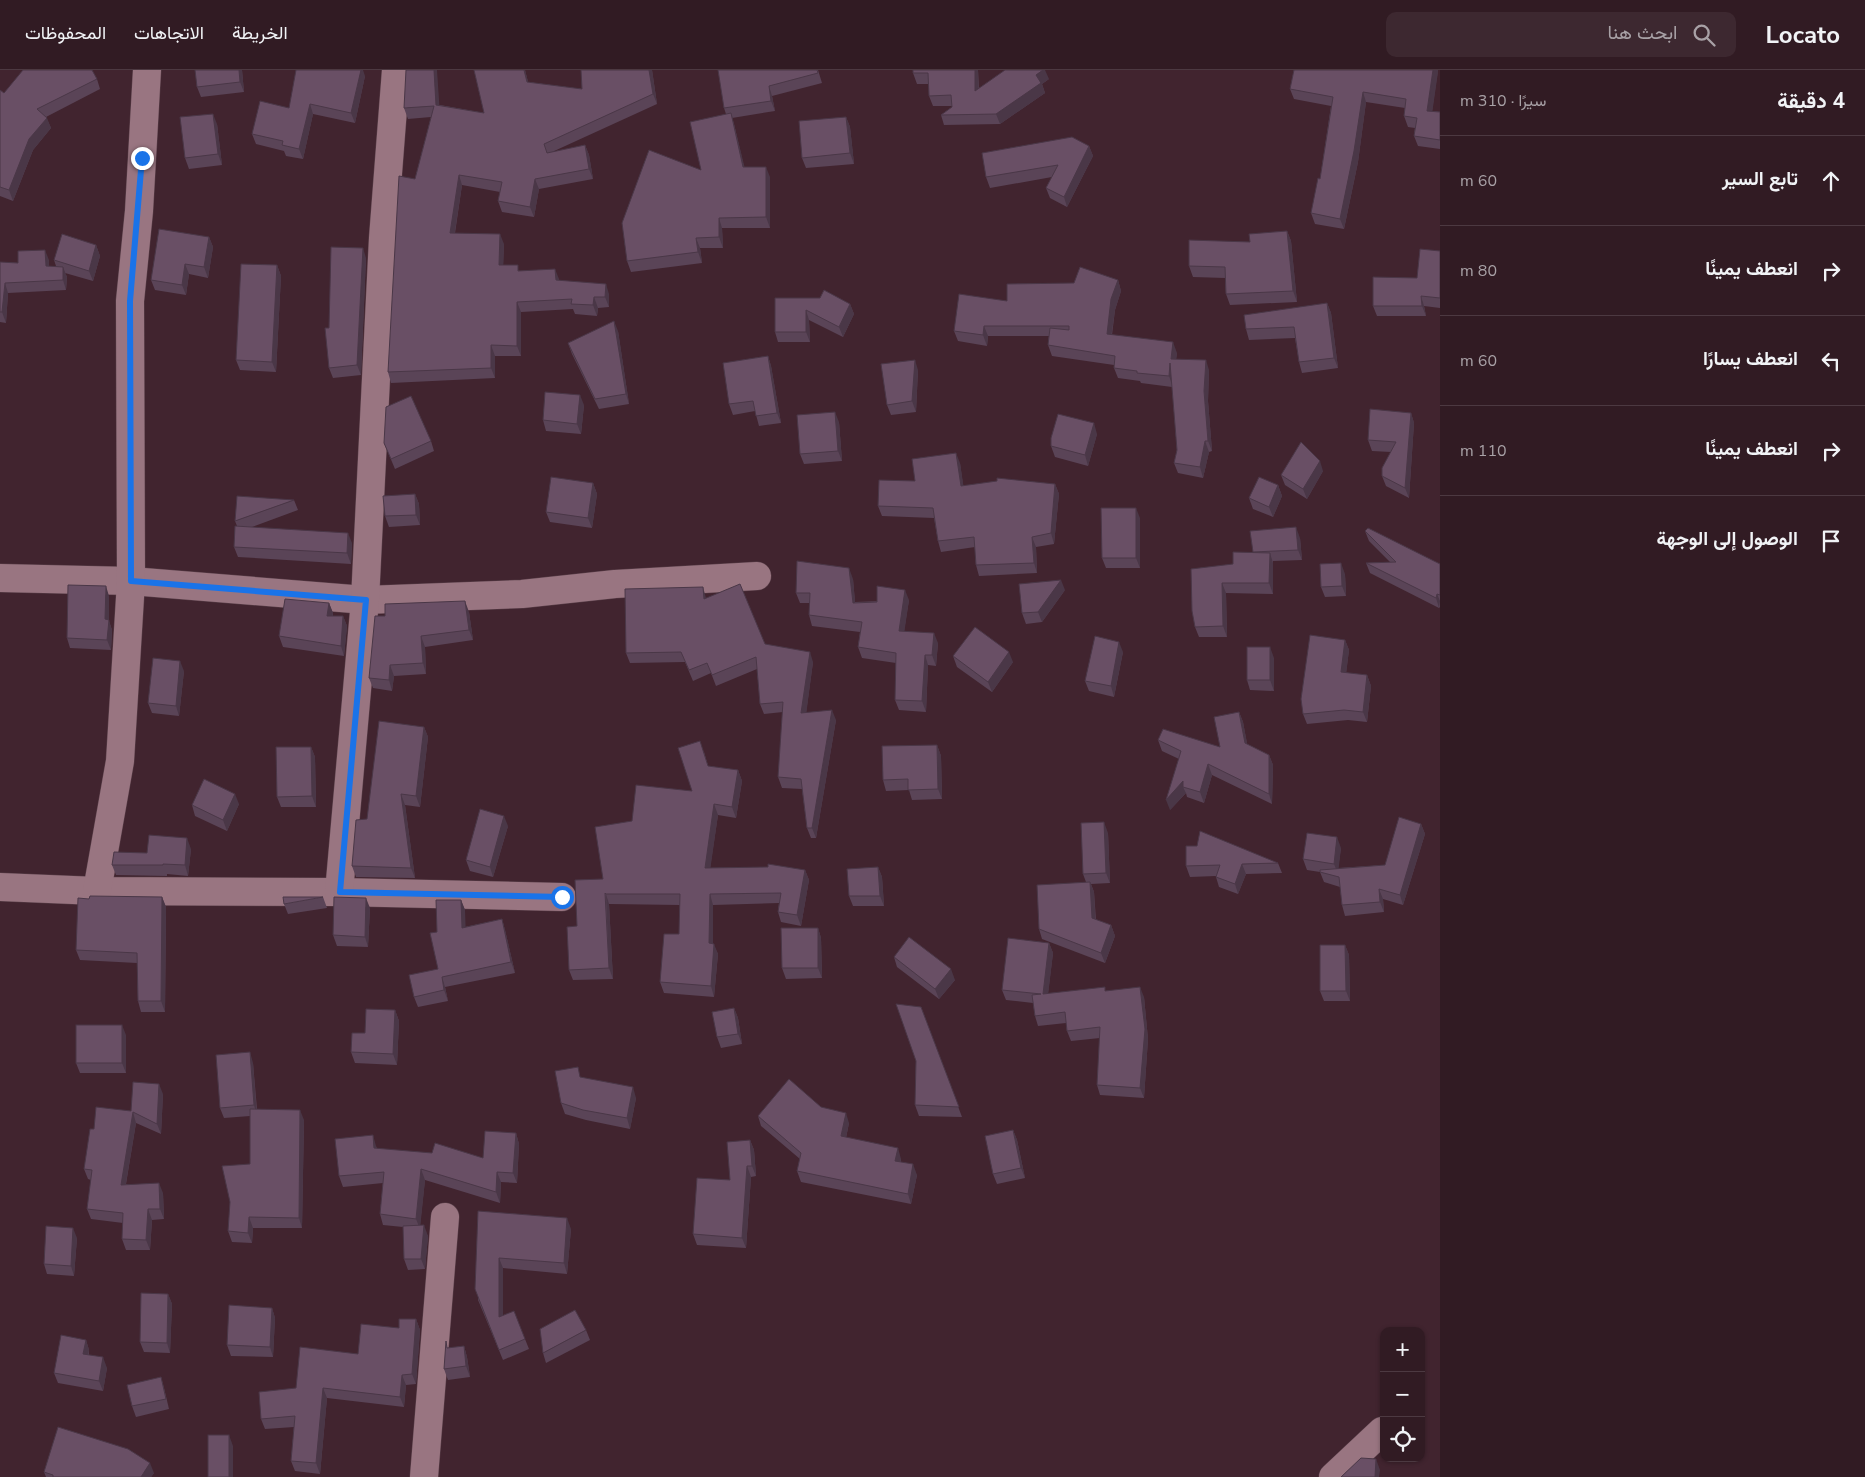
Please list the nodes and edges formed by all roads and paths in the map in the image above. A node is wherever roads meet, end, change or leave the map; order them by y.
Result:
1 (147, 70) edge
2 (396, 70) edge
3 (757, 576) dead end
4 (0, 578) edge
5 (131, 581) junction
6 (366, 600) junction
7 (0, 888) edge
8 (98, 891) junction
9 (340, 892) junction
10 (562, 897) dead end
11 (445, 1217) dead end
12 (1380, 1433) edge
13 (424, 1477) edge
14 (1333, 1477) edge

1 - 5 street
2 - 6 street
3 - 6 street
4 - 5 street
5 - 6 street
5 - 8 street
6 - 9 street
7 - 8 street
8 - 9 street
9 - 10 street
11 - 13 street
12 - 14 street

